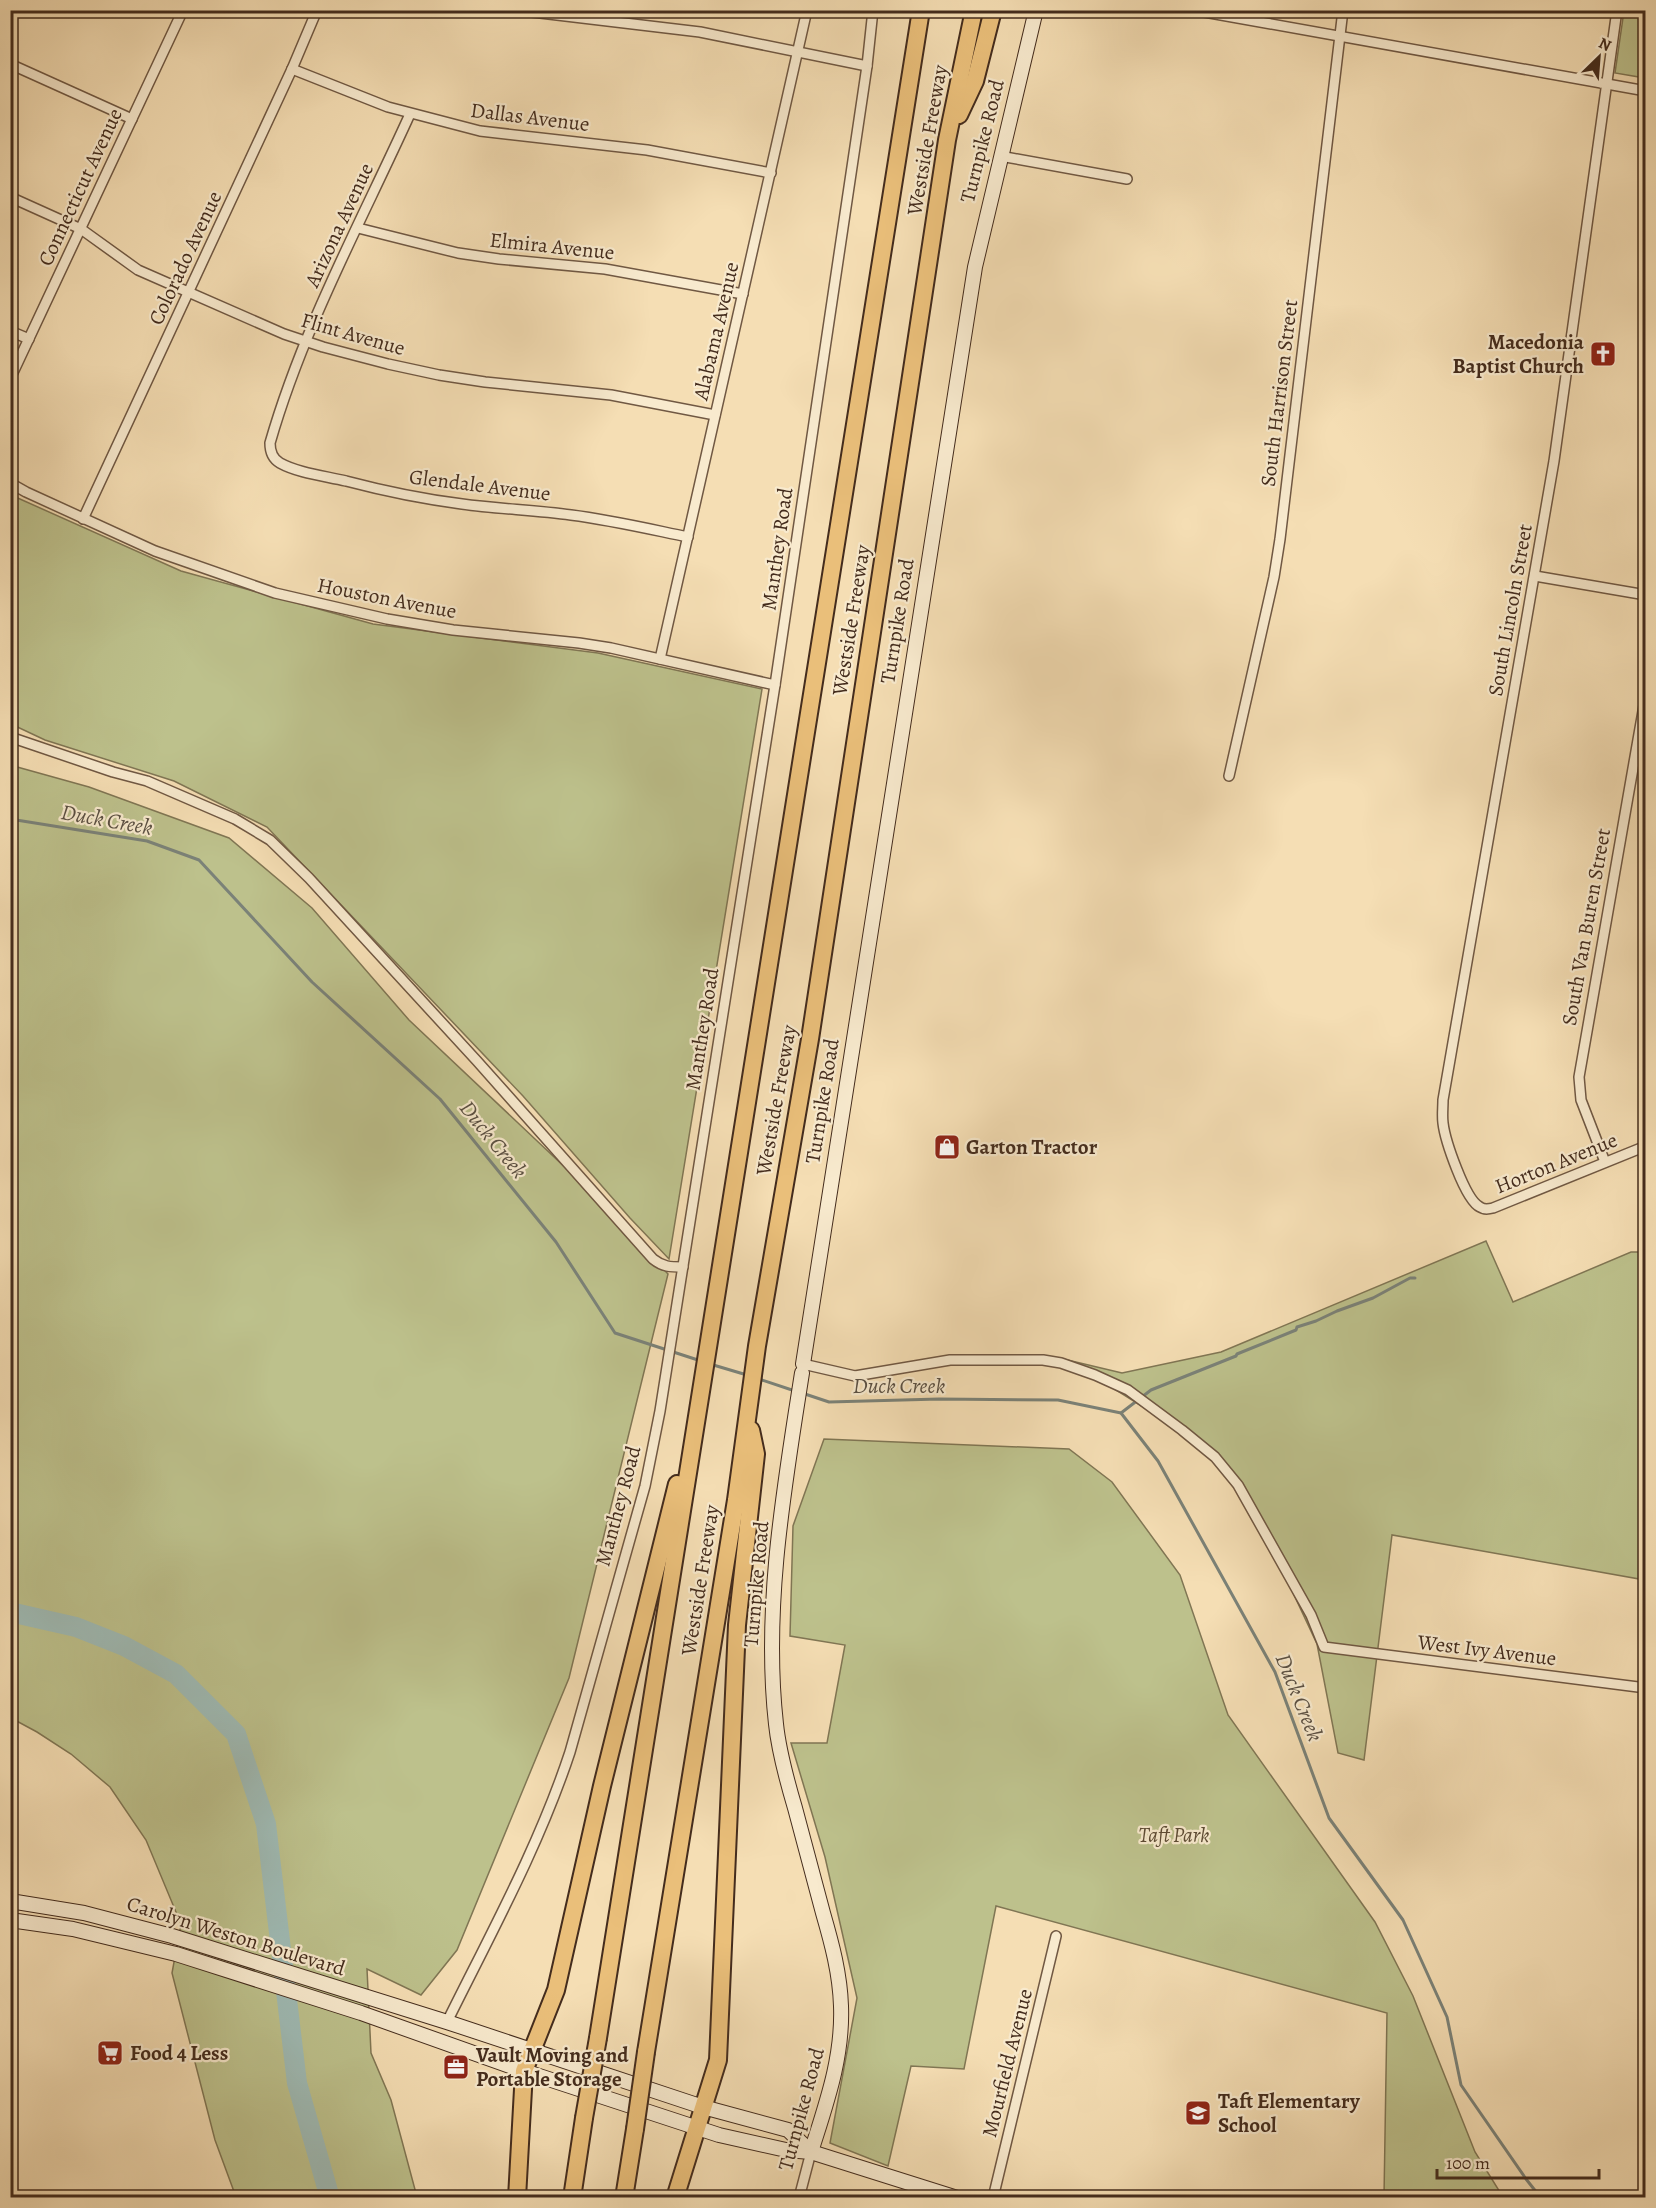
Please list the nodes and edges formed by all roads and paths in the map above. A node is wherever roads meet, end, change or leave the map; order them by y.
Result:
1 (317, 10) edge
2 (515, 10) edge
3 (807, 10) edge
4 (873, 10) edge
5 (910, 10) edge
6 (921, 10) edge
7 (974, 10) edge
8 (993, 10) edge
9 (1036, 10) edge
10 (1193, 10) edge
11 (1343, 10) edge
12 (1617, 10) edge
13 (180, 11) edge
14 (1339, 36) junction
15 (797, 52) junction
16 (10, 64) edge
17 (867, 66) junction
18 (292, 69) junction
19 (1608, 84) junction
20 (1646, 91) edge
21 (410, 114) junction
22 (132, 119) junction
23 (902, 128) junction
24 (947, 140) junction
25 (1000, 156) junction
26 (771, 173) junction
27 (1127, 179) dead end
28 (10, 197) edge
29 (358, 228) junction
30 (81, 229) junction
31 (188, 293) junction
32 (743, 294) junction
33 (10, 331) edge
34 (29, 339) junction
35 (306, 341) junction
36 (10, 379) edge
37 (715, 416) junction
38 (272, 455) joint
39 (10, 483) edge
40 (83, 519) junction
41 (688, 537) junction
42 (1535, 576) junction
43 (1646, 595) edge
44 (660, 659) junction
45 (775, 685) junction
46 (1646, 694) edge
47 (10, 737) edge
48 (1229, 776) dead end
49 (1646, 1146) edge
50 (1605, 1162) junction
51 (1479, 1207) joint
52 (683, 1267) junction
53 (803, 1368) junction
54 (748, 1418) junction
55 (691, 1458) junction
56 (1646, 1688) edge
57 (10, 1901) edge
58 (10, 1920) edge
59 (1056, 1936) dead end
60 (361, 2013) junction
61 (447, 2022) junction
62 (531, 2050) junction
63 (524, 2071) junction
64 (703, 2106) junction
65 (696, 2128) junction
66 (811, 2152) junction
67 (517, 2198) edge
68 (572, 2198) edge
69 (624, 2198) edge
70 (675, 2198) edge
71 (799, 2198) edge
72 (957, 2198) edge
73 (993, 2198) edge

1 - 18 street, Colorado Avenue
2 - 15 street
3 - 15 street, Alabama Avenue
4 - 17 street, Manthey Road
5 - 23 highway
6 - 23 highway, Westside Freeway
7 - 24 highway, Westside Freeway
8 - 24 highway
9 - 25 street, Turnpike Road
10 - 14 street
11 - 14 street, South Harrison Street
12 - 19 street, South Lincoln Street
13 - 22 street, Connecticut Avenue
14 - 19 street
14 - 48 street, South Harrison Street
15 - 17 street
15 - 26 street, Alabama Avenue
16 - 22 street
17 - 45 street, Manthey Road
18 - 21 street, Dallas Avenue
18 - 31 street, Colorado Avenue
19 - 20 street
19 - 42 street, South Lincoln Street
21 - 26 street, Dallas Avenue
21 - 29 street, Arizona Avenue
22 - 30 street, Connecticut Avenue
23 - 55 highway, Westside Freeway
24 - 54 highway, Westside Freeway
25 - 27 street
25 - 53 street, Turnpike Road
26 - 32 street, Alabama Avenue
28 - 30 street, Flint Avenue
29 - 32 street, Elmira Avenue
29 - 35 street, Arizona Avenue
30 - 31 street, Flint Avenue
30 - 34 street, Connecticut Avenue
31 - 35 street, Flint Avenue
31 - 40 street, Colorado Avenue
32 - 37 street, Alabama Avenue
33 - 34 street
34 - 36 street, Connecticut Avenue
35 - 37 street, Flint Avenue
35 - 38 street, Arizona Avenue
37 - 41 street, Alabama Avenue
38 - 41 street, Glendale Avenue
39 - 40 street, Houston Avenue
40 - 44 street, Houston Avenue
41 - 44 street, Alabama Avenue
42 - 43 street
42 - 51 street, South Lincoln Street
44 - 45 street, Houston Avenue
45 - 52 street, Manthey Road
46 - 50 street, South Van Buren Street
47 - 52 street
49 - 50 street, Horton Avenue
50 - 51 street, Horton Avenue
52 - 61 street, Manthey Road
53 - 56 street, West Ivy Avenue
53 - 66 street, Turnpike Road
54 - 64 highway
54 - 69 highway, Westside Freeway, bridge
55 - 62 highway
55 - 68 highway, Westside Freeway, bridge
57 - 61 street, Carolyn Weston Boulevard
58 - 60 street, Carolyn Weston Boulevard
59 - 73 street, Mourfield Avenue
60 - 61 street
60 - 63 street, Carolyn Weston Boulevard
61 - 62 street, Carolyn Weston Boulevard
62 - 63 highway
62 - 64 street, Carolyn Weston Boulevard
63 - 65 street, Carolyn Weston Boulevard
63 - 67 highway
64 - 65 highway
64 - 66 street, Carolyn Weston Boulevard
65 - 66 street, Carolyn Weston Boulevard
65 - 70 highway
66 - 71 street, Turnpike Road
66 - 72 street

